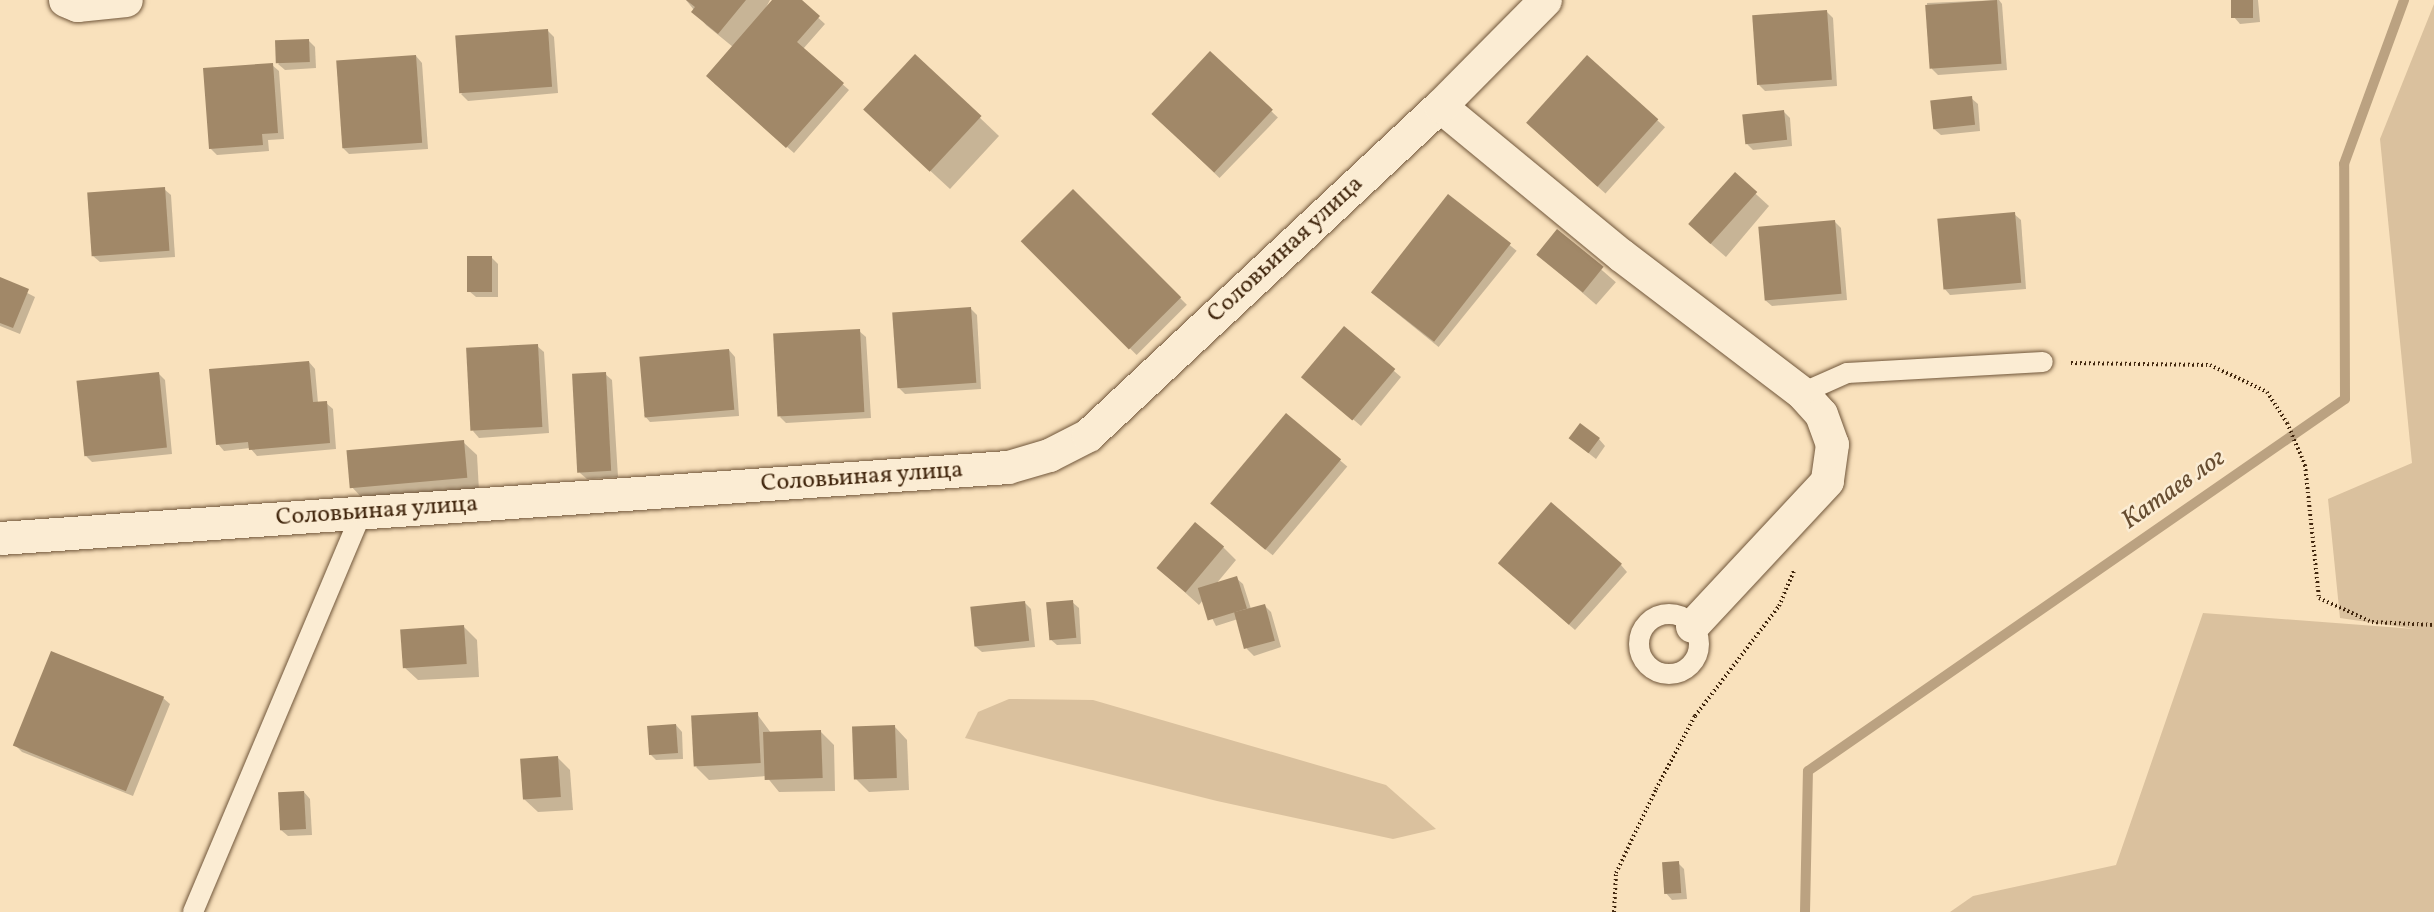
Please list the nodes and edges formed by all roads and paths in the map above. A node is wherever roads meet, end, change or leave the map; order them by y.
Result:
1 (65, 0) edge
2 (126, 0) edge
3 (1545, 0) edge
4 (1440, 106) junction
5 (2043, 362) joint
6 (1802, 393) junction
7 (361, 514) junction
8 (0, 538) edge
9 (1797, 564) dead end
10 (2434, 625) edge
11 (1692, 626) dead end
12 (193, 912) edge
13 (1614, 912) edge

1 - 2 street
3 - 4 street, Соловьиная улица
4 - 6 street
4 - 7 street, Соловьиная улица
5 - 6 lane
5 - 10 path
6 - 11 street
7 - 8 street, Соловьиная улица
7 - 12 lane
9 - 13 path

